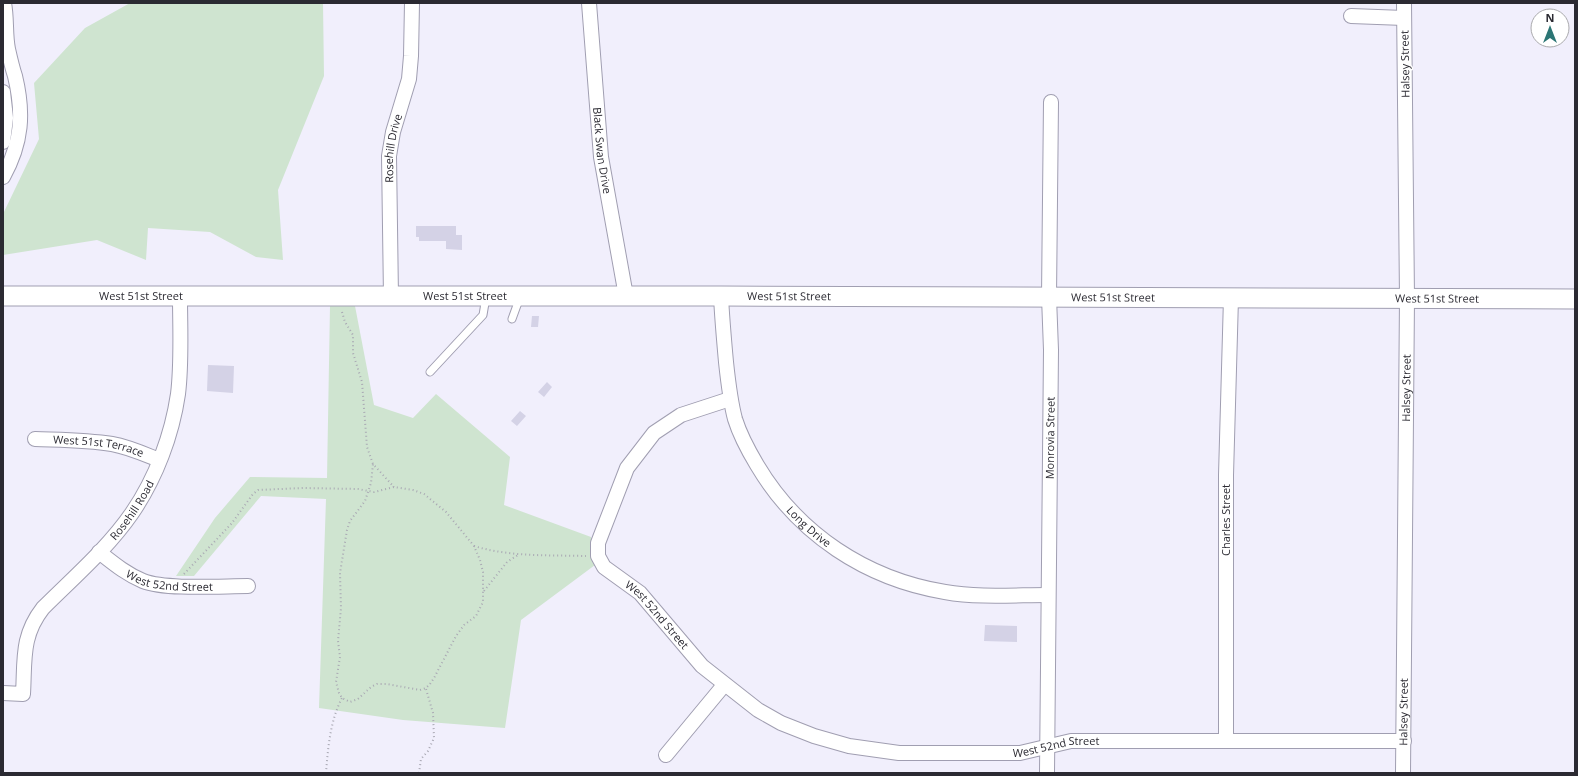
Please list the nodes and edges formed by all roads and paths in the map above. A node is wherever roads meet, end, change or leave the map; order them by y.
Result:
1 (4, 3) edge
2 (412, 3) edge
3 (589, 3) edge
4 (1404, 3) edge
5 (1350, 16) dead end
6 (1404, 18) junction
7 (9, 77) edge
8 (3, 92) edge
9 (1051, 102) dead end
10 (3, 142) edge
11 (5, 167) edge
12 (3, 296) edge
13 (180, 296) junction
14 (626, 296) junction
15 (722, 296) junction
16 (342, 297) junction
17 (391, 297) junction
18 (486, 297) junction
19 (520, 297) junction
20 (1049, 297) junction
21 (1231, 298) junction
22 (1407, 298) junction
23 (1575, 299) edge
24 (512, 320) dead end
25 (430, 372) dead end
26 (730, 399) junction
27 (35, 439) dead end
28 (159, 460) junction
29 (373, 464) junction
30 (394, 487) junction
31 (368, 491) junction
32 (474, 546) junction
33 (598, 549) junction
34 (99, 552) junction
35 (519, 555) junction
36 (183, 586) junction
37 (248, 586) dead end
38 (484, 591) junction
39 (1048, 595) junction
40 (724, 685) junction
41 (426, 688) junction
42 (3, 693) edge
43 (342, 698) junction
44 (1226, 741) junction
45 (1404, 741) junction
46 (1047, 747) junction
47 (666, 755) dead end
48 (326, 773) edge
49 (419, 773) edge
50 (1047, 773) edge
51 (1404, 773) edge

1 - 7 street
2 - 17 street, Rosehill Drive
3 - 14 street, Black Swan Drive
4 - 6 street, Halsey Street
5 - 6 street
6 - 22 street, Halsey Street
7 - 11 street
8 - 10 street
9 - 20 street, Monrovia Street
12 - 13 street, West 51st Street
13 - 16 street, West 51st Street
13 - 28 street, Rosehill Road
14 - 15 street, West 51st Street
14 - 19 street, West 51st Street
15 - 20 street, West 51st Street
15 - 26 street, Long Drive
16 - 17 street, West 51st Street
16 - 29 path
17 - 18 street, West 51st Street
18 - 19 street, West 51st Street
18 - 25 lane
19 - 24 lane
20 - 21 street, West 51st Street
20 - 39 street, Monrovia Street
21 - 22 street, West 51st Street
21 - 44 street, Charles Street
22 - 23 street, West 51st Street
22 - 45 street, Halsey Street
26 - 33 street
26 - 39 street, Long Drive
27 - 28 street, West 51st Terrace
28 - 34 street, Rosehill Road
29 - 30 path
29 - 31 path
30 - 31 path
30 - 32 path
31 - 36 path
31 - 43 path
32 - 35 path
32 - 38 path
33 - 35 path
33 - 40 street, West 52nd Street
34 - 36 street, West 52nd Street
34 - 42 street, Rosehill Road
35 - 38 path
36 - 37 street, West 52nd Street
38 - 41 path
39 - 46 street, Monrovia Street
40 - 46 street, West 52nd Street
40 - 47 street
41 - 43 path
41 - 49 path
43 - 48 path
44 - 45 street, West 52nd Street
44 - 46 street, West 52nd Street
45 - 51 street, Halsey Street
46 - 50 street, Monrovia Street

